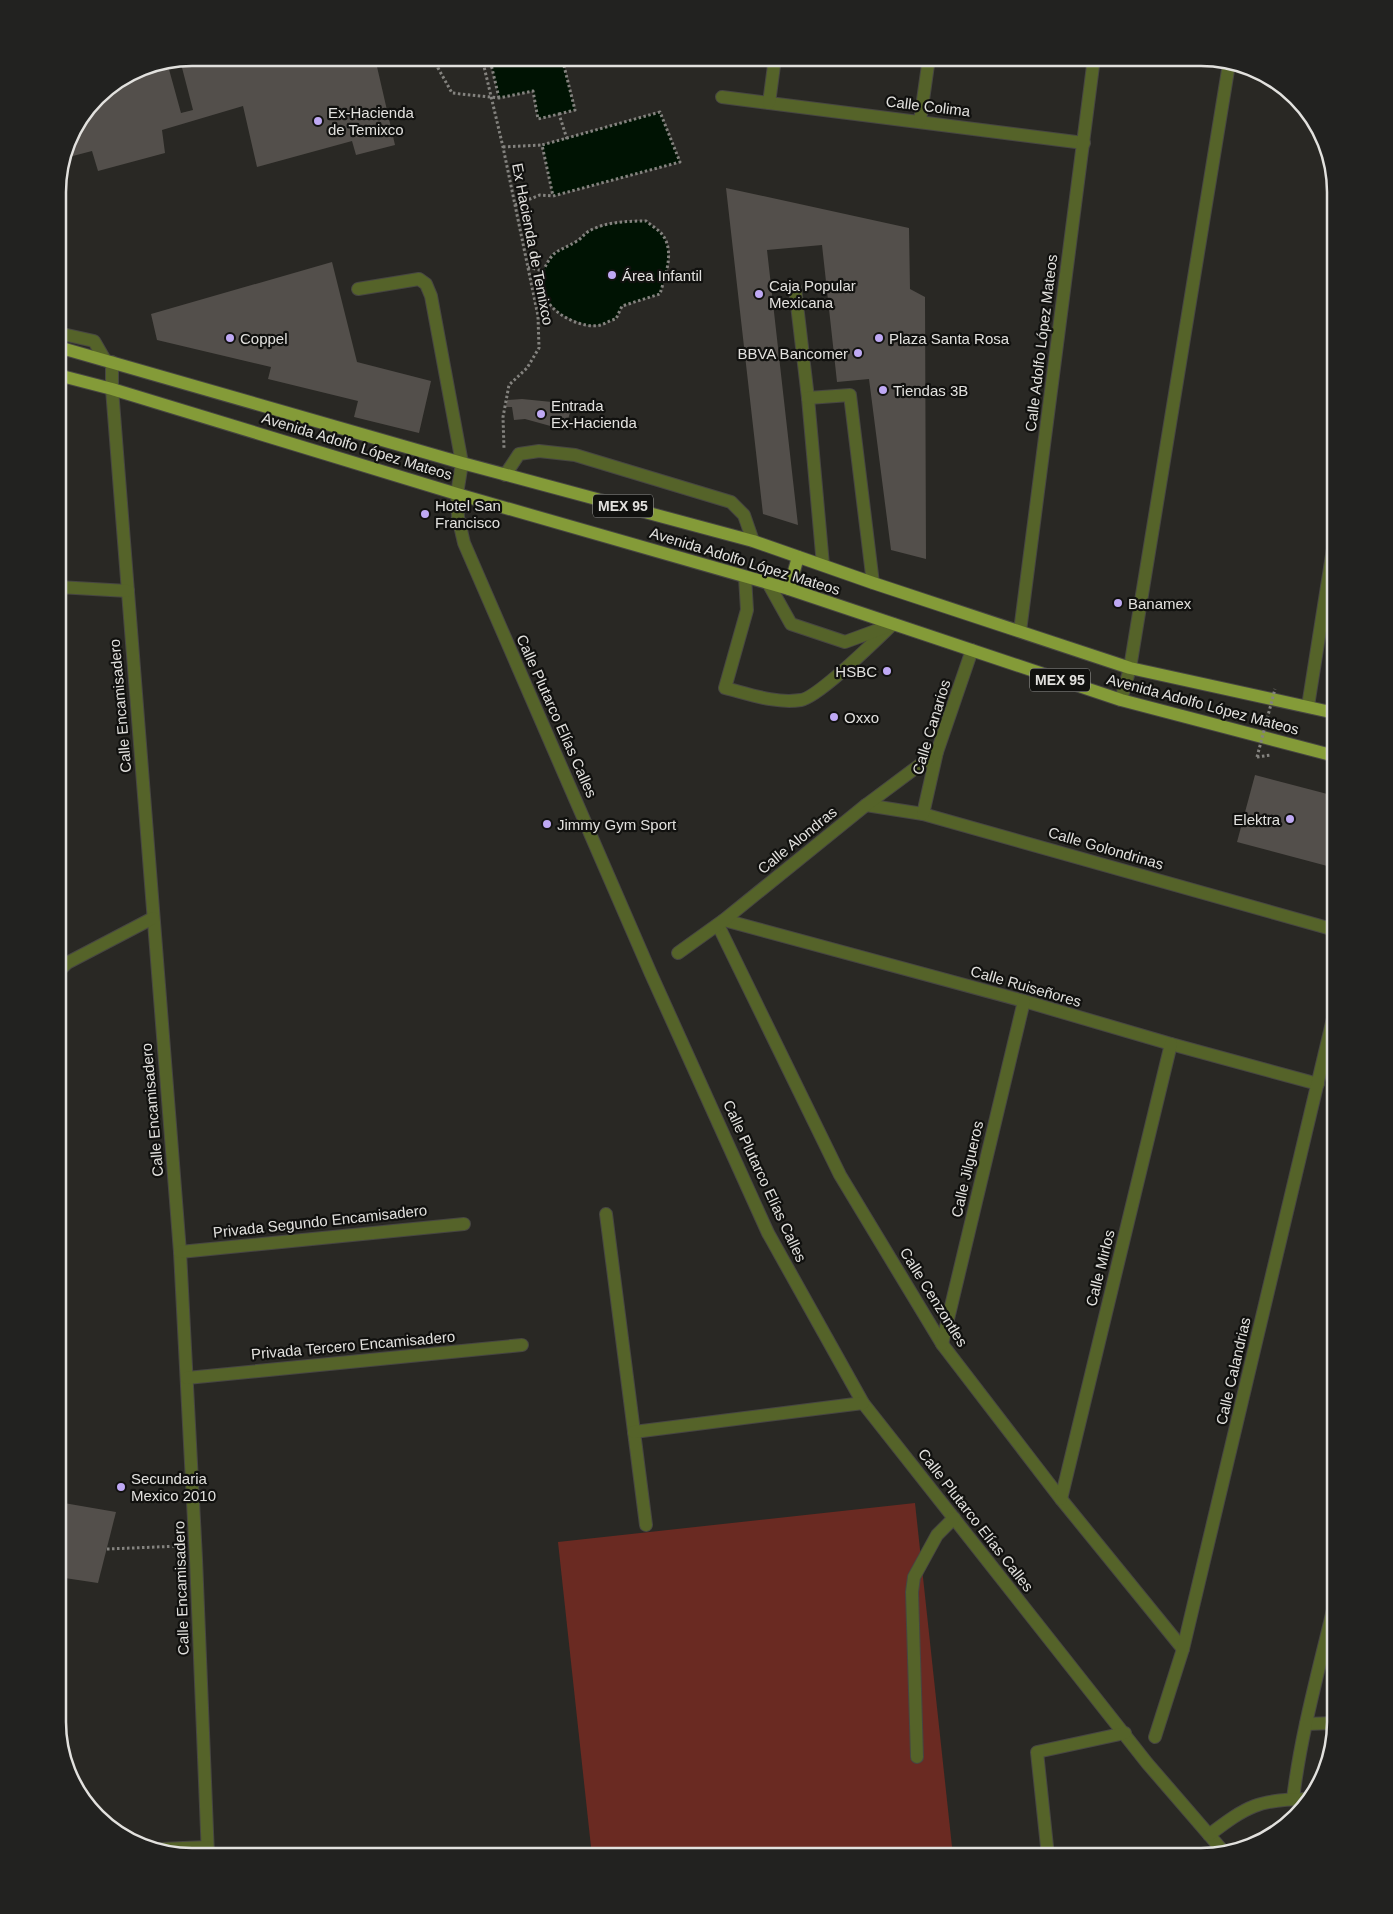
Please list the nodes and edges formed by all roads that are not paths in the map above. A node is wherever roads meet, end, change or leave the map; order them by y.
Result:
1 (774, 67) edge
2 (928, 67) edge
3 (1093, 67) edge
4 (1228, 70) edge
5 (722, 97) dead end
6 (769, 103) junction
7 (920, 121) junction
8 (1084, 144) junction
9 (795, 288) dead end
10 (358, 289) dead end
11 (67, 335) edge
12 (67, 349) edge
13 (109, 361) junction
14 (67, 377) edge
15 (112, 389) junction
16 (808, 398) junction
17 (462, 463) junction
18 (505, 475) junction
19 (457, 494) junction
20 (753, 541) junction
21 (798, 557) junction
22 (823, 565) junction
23 (745, 576) junction
24 (768, 583) junction
25 (873, 583) junction
26 (67, 587) edge
27 (789, 589) junction
28 (128, 591) junction
29 (1327, 591) edge
30 (893, 624) junction
31 (1020, 632) junction
32 (972, 650) junction
33 (1130, 668) junction
34 (1120, 700) junction
35 (1308, 706) junction
36 (1327, 711) edge
37 (937, 752) junction
38 (1327, 754) edge
39 (866, 805) junction
40 (923, 814) junction
41 (153, 918) junction
42 (721, 922) junction
43 (1327, 927) edge
44 (678, 953) dead end
45 (66, 964) edge
46 (1024, 1001) junction
47 (1171, 1044) junction
48 (1327, 1047) edge
49 (1318, 1084) junction
50 (606, 1214) dead end
51 (464, 1224) dead end
52 (180, 1252) junction
53 (942, 1344) junction
54 (522, 1346) dead end
55 (187, 1378) junction
56 (863, 1403) junction
57 (634, 1432) junction
58 (1061, 1499) junction
59 (954, 1518) junction
60 (646, 1525) dead end
61 (1327, 1638) edge
62 (1183, 1649) junction
63 (1327, 1723) edge
64 (1306, 1724) junction
65 (1125, 1733) junction
66 (1155, 1737) dead end
67 (917, 1757) dead end
68 (1293, 1799) junction
69 (1300, 1799) edge
70 (1209, 1835) junction
71 (1219, 1846) edge
72 (208, 1847) edge
73 (1047, 1848) edge

1 - 6 street
2 - 7 street
3 - 8 street, Calle Adolfo López Mateos
4 - 33 street
5 - 6 street, Calle Colima
6 - 7 street, Calle Colima
7 - 8 street, Calle Colima
8 - 31 street, Calle Adolfo López Mateos
9 - 16 street
10 - 17 street, Calle Plutarco Elías Calles
11 - 13 street
12 - 13 main road, Avenida Adolfo López Mateos / MEX 95
13 - 15 street, Calle Encamisadero
13 - 17 main road, Avenida Adolfo López Mateos / MEX 95
14 - 15 main road, Avenida Adolfo López Mateos / MEX 95
15 - 19 main road, Avenida Adolfo López Mateos / MEX 95
15 - 28 street, Calle Encamisadero
16 - 22 street
16 - 25 street
17 - 18 main road, Avenida Adolfo López Mateos / MEX 95
17 - 19 street, Calle Plutarco Elías Calles
18 - 20 main road, Avenida Adolfo López Mateos / MEX 95
18 - 20 street
19 - 23 main road, Avenida Adolfo López Mateos / MEX 95
19 - 56 street, Calle Plutarco Elías Calles
20 - 21 main road, Avenida Adolfo López Mateos / MEX 95
21 - 22 main road, Avenida Adolfo López Mateos / MEX 95
21 - 27 main road
22 - 25 main road, Avenida Adolfo López Mateos / MEX 95
23 - 24 main road, Avenida Adolfo López Mateos / MEX 95
23 - 30 street
24 - 27 main road, Avenida Adolfo López Mateos / MEX 95
24 - 30 street
25 - 31 main road, Avenida Adolfo López Mateos / MEX 95
26 - 28 street
27 - 30 main road, Avenida Adolfo López Mateos / MEX 95
28 - 41 street, Calle Encamisadero
29 - 35 street
30 - 32 main road, Avenida Adolfo López Mateos / MEX 95
31 - 33 main road, Avenida Adolfo López Mateos / MEX 95
32 - 34 main road, Avenida Adolfo López Mateos / MEX 95
32 - 37 street, Calle Canarios
33 - 34 street
33 - 35 main road, Avenida Adolfo López Mateos / MEX 95
34 - 38 main road, Avenida Adolfo López Mateos / MEX 95
35 - 36 main road, Avenida Adolfo López Mateos / MEX 95
37 - 39 street, Calle Alondras
37 - 40 street, Calle Canarios
39 - 40 street, Calle Golondrinas
39 - 42 street, Calle Alondras
40 - 43 street, Calle Golondrinas
41 - 45 street
41 - 52 street, Calle Encamisadero
42 - 44 street, Calle Alondras
42 - 46 street, Calle Ruiseñores
42 - 53 street, Calle Cenzontles
46 - 47 street, Calle Ruiseñores
46 - 53 street, Calle Jilgueros
47 - 49 street, Calle Ruiseñores
47 - 58 street, Calle Mirlos
48 - 49 street, Calle Calandrias
49 - 62 street, Calle Calandrias
50 - 57 street
51 - 52 street, Privada Segundo Encamisadero
52 - 55 street, Calle Encamisadero
53 - 58 street, Calle Cenzontles
54 - 55 street, Privada Tercero Encamisadero
55 - 72 street, Calle Encamisadero
56 - 57 street
56 - 59 street, Calle Plutarco Elías Calles
57 - 60 street
58 - 62 street, Calle Cenzontles
59 - 65 street, Calle Plutarco Elías Calles
59 - 67 street
61 - 64 street
62 - 66 street, Calle Calandrias
63 - 64 street
64 - 68 street
65 - 70 street, Calle Plutarco Elías Calles
65 - 73 street
68 - 69 street
68 - 70 street
70 - 71 street, Calle Plutarco Elías Calles

